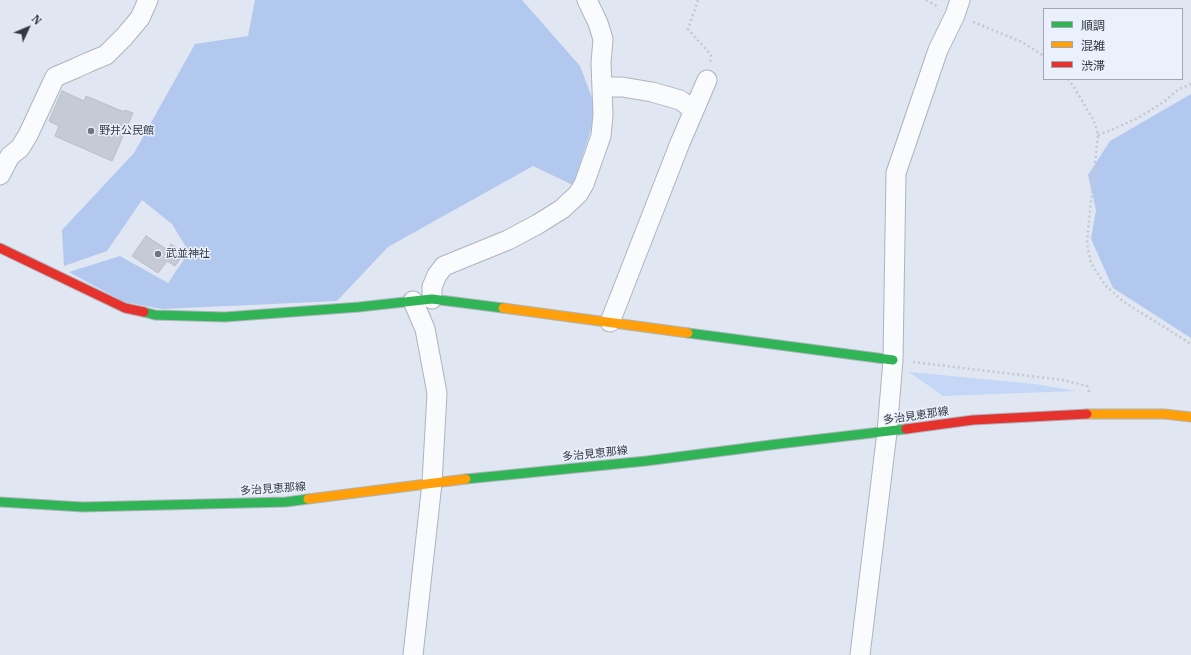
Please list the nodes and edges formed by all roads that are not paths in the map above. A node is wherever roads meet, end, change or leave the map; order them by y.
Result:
1 (148, 0) edge
2 (586, 0) edge
3 (958, 8) edge
4 (707, 80) road end
5 (602, 87) junction
6 (694, 110) junction
7 (0, 175) edge
8 (0, 248) edge
9 (432, 299) junction
10 (413, 301) junction
11 (610, 322) junction
12 (894, 360) junction
13 (1191, 417) edge
14 (887, 432) junction
15 (432, 483) junction
16 (0, 502) edge
17 (413, 655) edge
18 (860, 655) edge

1 - 7 street
2 - 5 street
3 - 12 street
4 - 6 street
5 - 6 street
5 - 9 street
6 - 11 street
8 - 10 main road
9 - 10 main road
9 - 11 main road
10 - 15 street
11 - 12 main road
12 - 14 street
13 - 14 main road, 多治見恵那線
14 - 15 main road, 多治見恵那線
14 - 18 street
15 - 16 main road, 多治見恵那線
15 - 17 street

